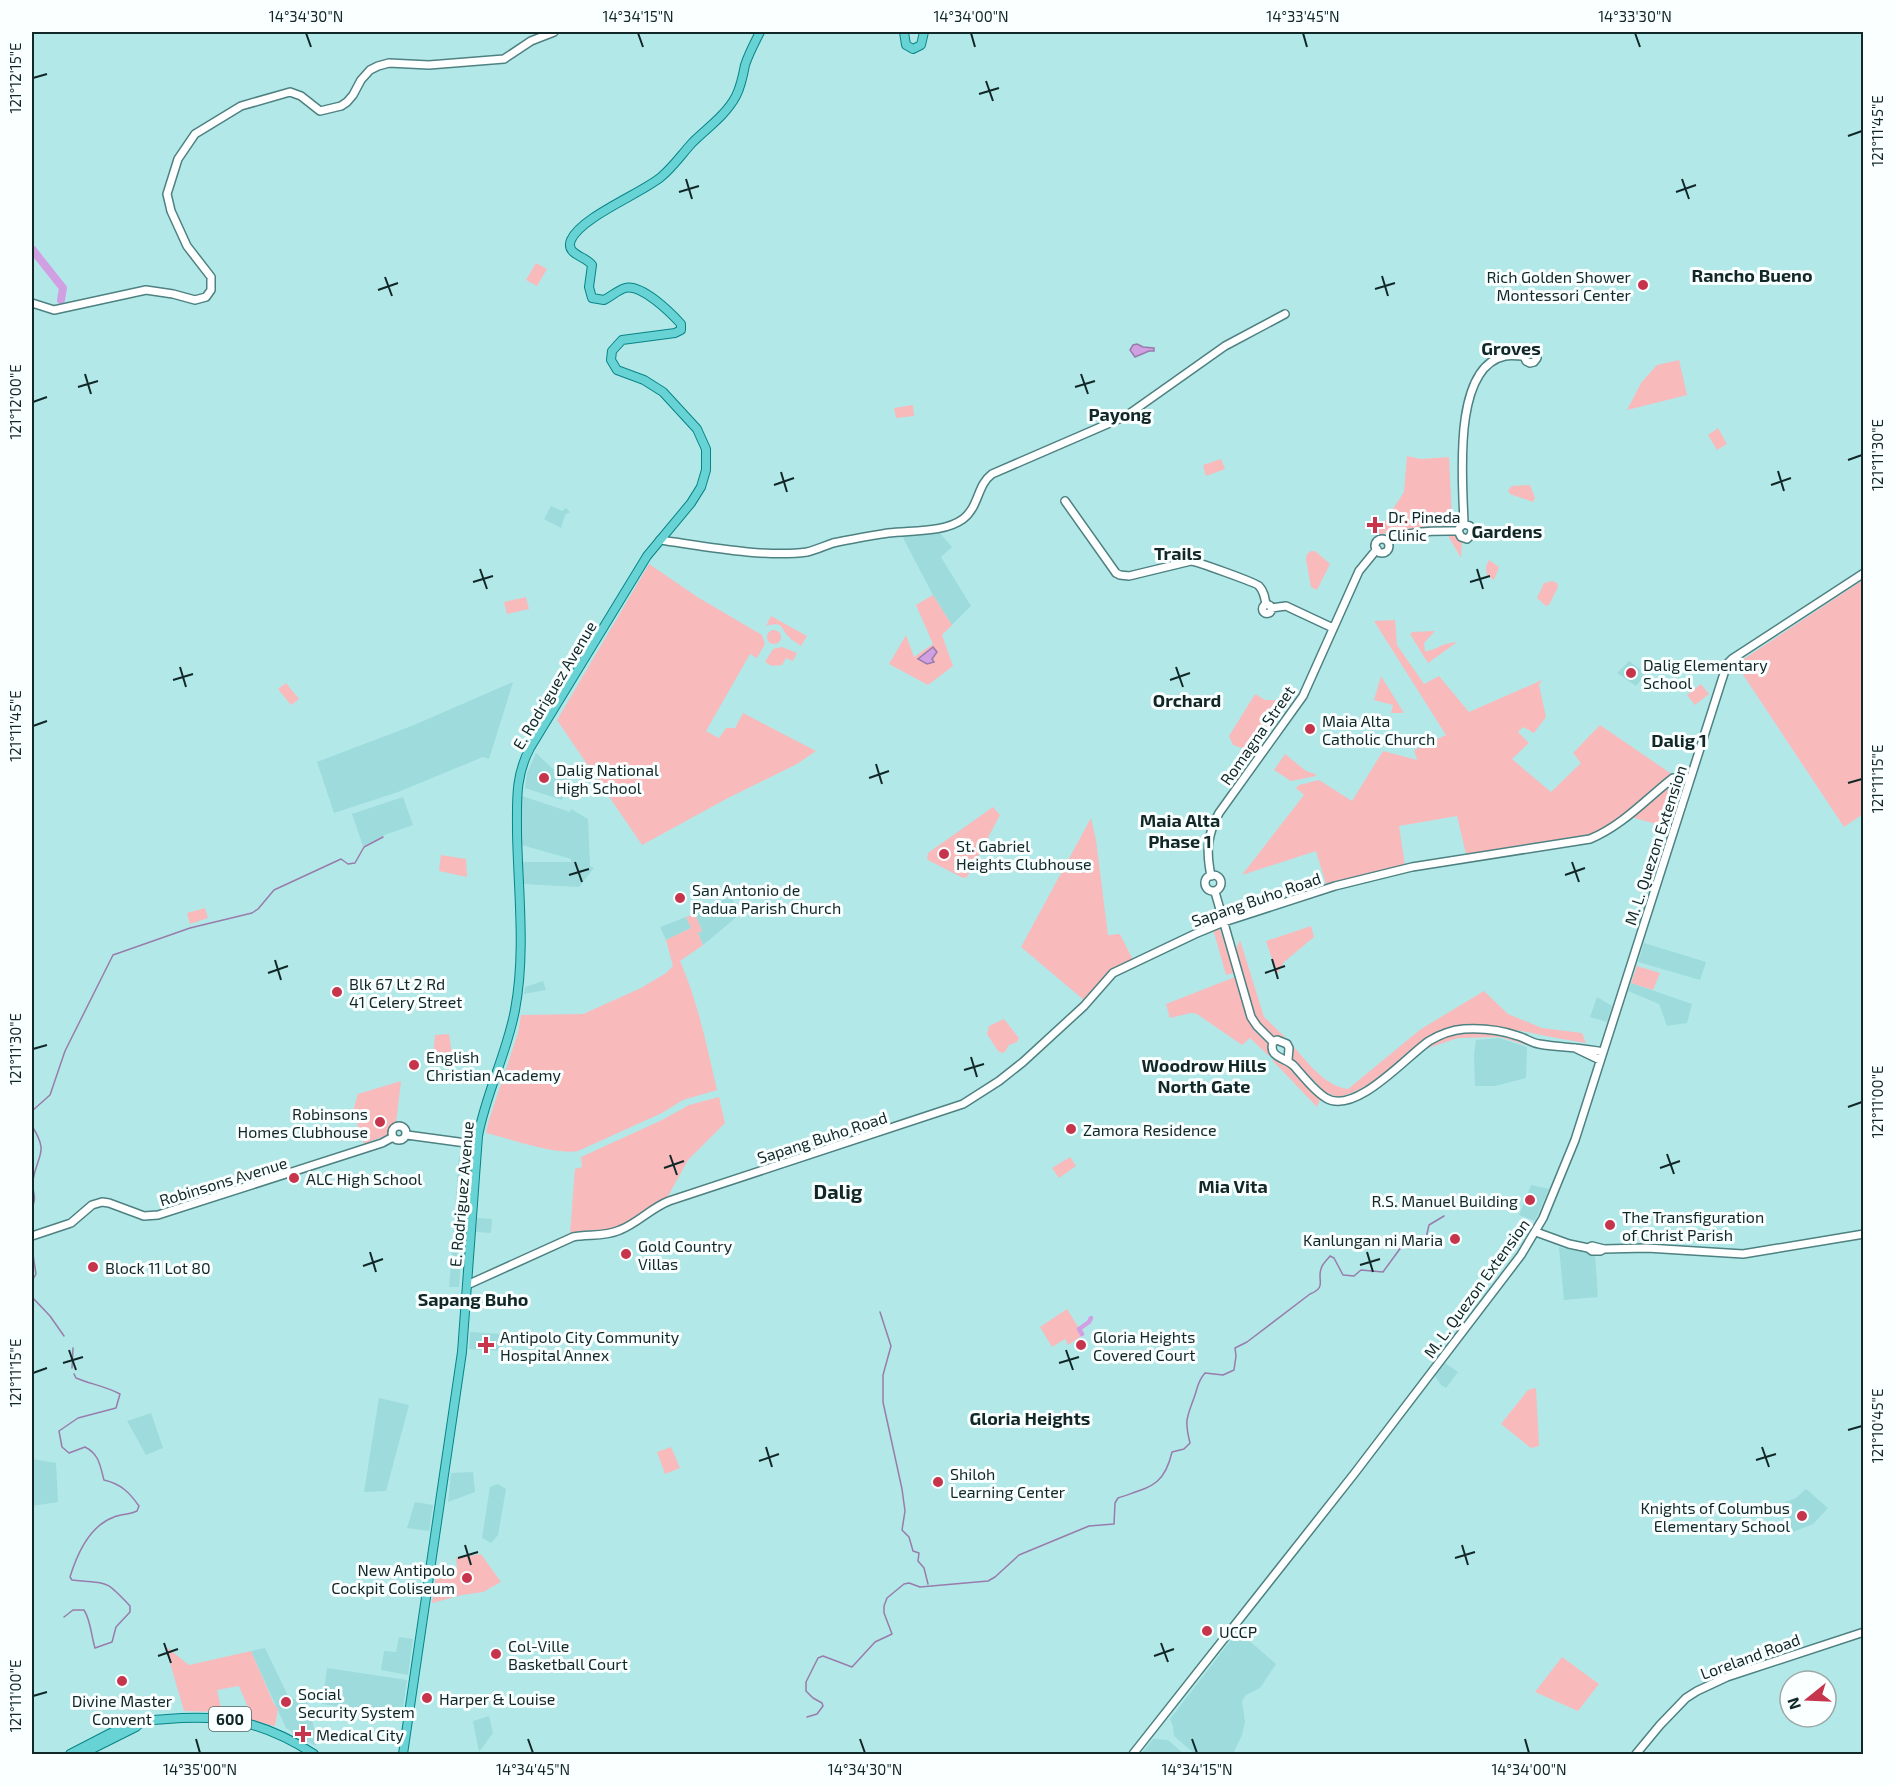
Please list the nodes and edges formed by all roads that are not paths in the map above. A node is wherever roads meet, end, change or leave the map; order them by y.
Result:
1 (554, 32) edge
2 (760, 32) edge
3 (904, 32) edge
4 (924, 32) edge
5 (32, 303) edge
6 (1285, 314) dead end
7 (1524, 356) dead end
8 (1065, 501) dead end
9 (1464, 524) junction
10 (1458, 531) junction
11 (660, 540) junction
12 (1863, 573) edge
13 (1333, 628) junction
14 (1690, 778) junction
15 (1210, 876) junction
16 (1215, 892) junction
17 (1224, 922) junction
18 (1273, 1042) junction
19 (1575, 1048) junction
20 (1603, 1052) junction
21 (1288, 1060) junction
22 (1600, 1060) junction
23 (407, 1135) junction
24 (478, 1136) junction
25 (393, 1137) junction
26 (466, 1143) junction
27 (476, 1151) junction
28 (1536, 1232) junction
29 (1863, 1234) edge
30 (34, 1235) edge
31 (467, 1285) junction
32 (1863, 1632) edge
33 (139, 1724) junction
34 (70, 1755) edge
35 (82, 1755) edge
36 (314, 1755) edge
37 (403, 1755) edge
38 (1133, 1755) edge
39 (1636, 1755) edge

1 - 5 street
2 - 11 main road, E. Rodriguez Avenue
3 - 4 main road
6 - 11 street
7 - 9 street
8 - 13 street
9 - 10 street
9 - 10 street
10 - 13 street, Romagna Street
11 - 24 main road, E. Rodriguez Avenue
12 - 14 street, M. L. Quezon Extension
13 - 15 street, Romagna Street
14 - 17 street, Sapang Buho Road
14 - 20 street, M. L. Quezon Extension
15 - 16 street
15 - 16 street
16 - 17 street
17 - 18 street
17 - 31 street, Sapang Buho Road
18 - 21 street
18 - 21 street
19 - 20 street
19 - 21 street
19 - 22 street
20 - 22 street, M. L. Quezon Extension
22 - 28 street, M. L. Quezon Extension
23 - 25 street
23 - 25 street
23 - 26 street
24 - 26 street
24 - 27 main road, E. Rodriguez Avenue
25 - 30 street, Robinsons Avenue
26 - 27 street
27 - 31 main road, E. Rodriguez Avenue
28 - 29 street
28 - 38 street, M. L. Quezon Extension
31 - 37 main road, E. Rodriguez Avenue
32 - 39 street, Loreland Road
33 - 34 main road, 600
33 - 35 main road, 600
33 - 36 main road, 600

